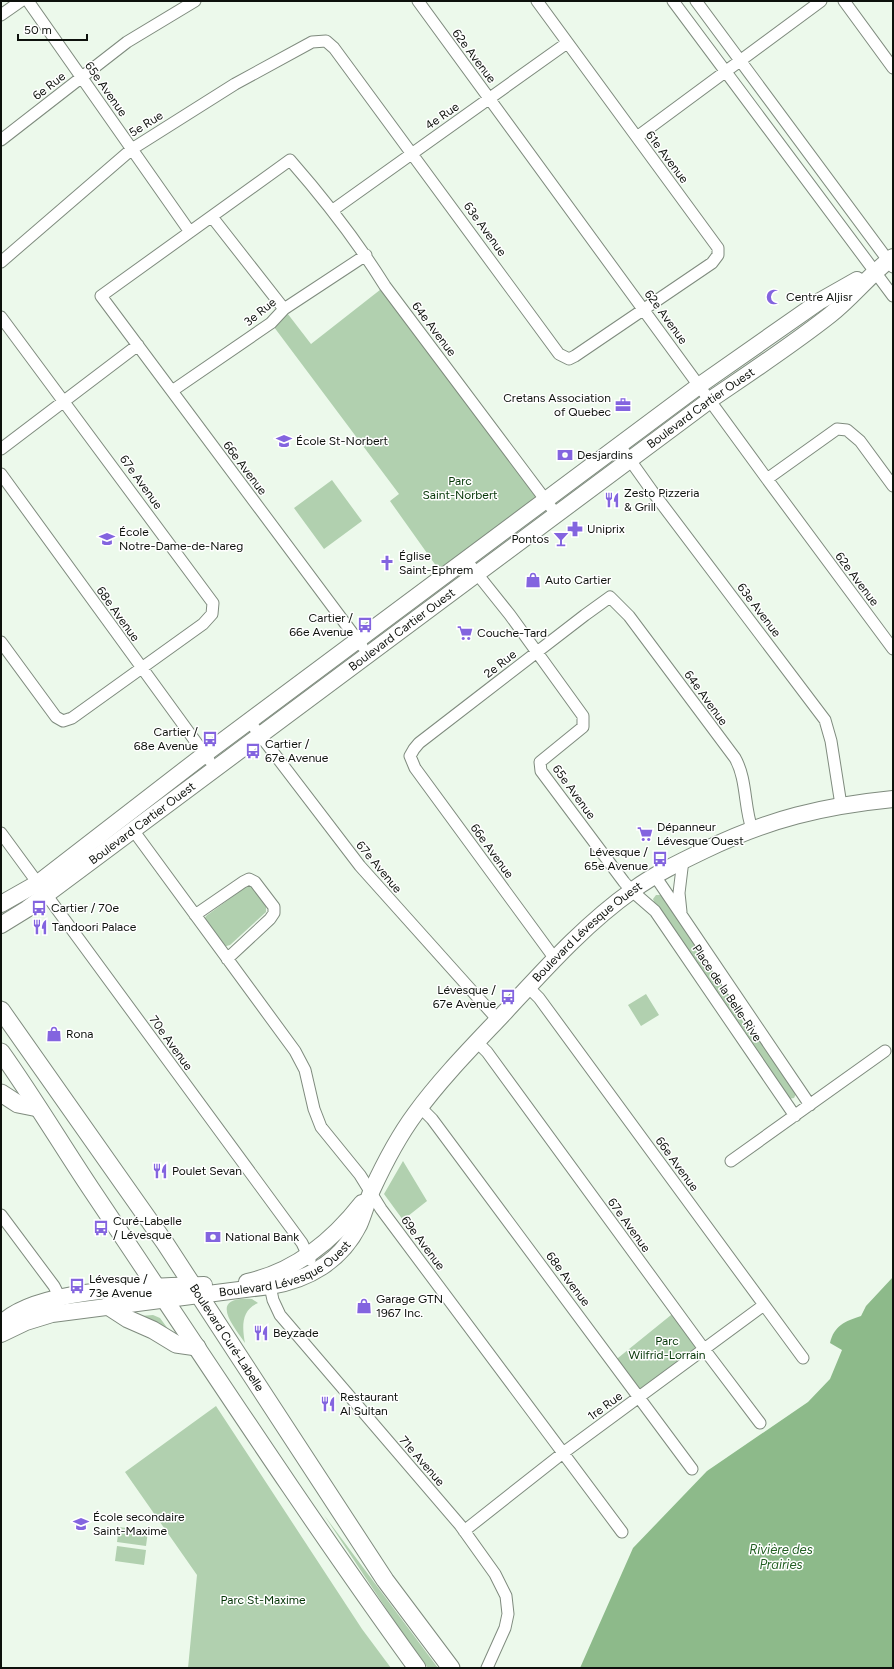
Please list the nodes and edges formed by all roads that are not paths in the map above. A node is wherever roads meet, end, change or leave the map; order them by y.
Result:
1 (21, 1) edge
2 (28, 1) edge
3 (195, 1) edge
4 (418, 1) edge
5 (536, 1) edge
6 (673, 1) edge
7 (696, 1) edge
8 (821, 1) edge
9 (844, 1) edge
10 (1, 16) edge
11 (326, 41) joint
12 (567, 43) junction
13 (741, 61) junction
14 (893, 68) edge
15 (726, 72) junction
16 (81, 77) junction
17 (490, 98) junction
18 (637, 138) junction
19 (1, 140) edge
20 (132, 149) junction
21 (413, 152) junction
22 (812, 157) junction
23 (797, 168) junction
24 (333, 210) junction
25 (212, 217) junction
26 (190, 232) junction
27 (366, 255) junction
28 (1, 262) edge
29 (891, 262) edge
30 (874, 271) junction
31 (893, 296) edge
32 (284, 309) junction
33 (644, 310) junction
34 (1, 317) edge
35 (138, 345) junction
36 (700, 386) junction
37 (172, 391) junction
38 (710, 400) junction
39 (64, 401) junction
40 (620, 446) junction
41 (1, 449) edge
42 (629, 460) junction
43 (1, 474) edge
44 (767, 479) junction
45 (893, 486) edge
46 (546, 500) junction
47 (556, 514) junction
48 (466, 560) junction
49 (476, 574) junction
50 (610, 598) joint
51 (358, 641) junction
52 (1, 642) edge
53 (893, 649) edge
54 (537, 652) junction
55 (368, 655) junction
56 (142, 669) junction
57 (250, 722) junction
58 (260, 736) junction
59 (206, 754) junction
60 (410, 756) joint
61 (216, 768) junction
62 (893, 798) edge
63 (841, 805) junction
64 (752, 829) junction
65 (133, 830) junction
66 (1, 833) edge
67 (683, 860) junction
68 (655, 876) junction
69 (42, 888) junction
70 (632, 891) junction
71 (1, 904) edge
72 (195, 915) junction
73 (681, 915) junction
74 (1, 925) edge
75 (555, 958) junction
76 (227, 959) junction
77 (528, 987) junction
78 (1, 1010) edge
79 (498, 1020) junction
80 (477, 1042) junction
81 (1, 1052) edge
82 (886, 1052) dead end
83 (1, 1093) edge
84 (810, 1105) junction
85 (420, 1107) junction
86 (38, 1108) junction
87 (795, 1116) junction
88 (731, 1161) dead end
89 (371, 1192) junction
90 (1, 1216) edge
91 (308, 1255) junction
92 (318, 1270) junction
93 (156, 1286) junction
94 (270, 1286) junction
95 (195, 1290) junction
96 (165, 1300) junction
97 (59, 1305) junction
98 (764, 1305) junction
99 (108, 1306) junction
100 (1, 1324) edge
101 (1, 1334) edge
102 (197, 1347) junction
103 (704, 1349) junction
104 (803, 1358) dead end
105 (640, 1397) junction
106 (760, 1423) dead end
107 (563, 1453) junction
108 (692, 1469) dead end
109 (464, 1530) junction
110 (622, 1532) dead end
111 (451, 1666) edge
112 (417, 1668) edge
113 (487, 1668) edge

1 - 10 street
2 - 16 street, 65e Avenue
3 - 16 street, 6e Rue
4 - 17 street, 62e Avenue
5 - 12 street, 61e Avenue
6 - 15 street
7 - 13 street
8 - 13 street
9 - 14 street
11 - 20 street, 5e Rue
11 - 21 street, 63e Avenue
12 - 17 street, 4e Rue
12 - 18 street, 61e Avenue
13 - 15 street
13 - 22 street
15 - 18 street
15 - 23 street
16 - 19 street, 6e Rue
16 - 20 street, 65e Avenue
17 - 21 street, 4e Rue
17 - 33 street, 62e Avenue
18 - 33 street, 61e Avenue
20 - 26 street, 65e Avenue
20 - 28 street, 5e Rue
21 - 24 street, 4e Rue
21 - 33 street, 63e Avenue
22 - 23 street
22 - 29 street
23 - 30 street
24 - 25 street, 64e Avenue
24 - 27 street, 64e Avenue
25 - 26 street
25 - 32 street
26 - 35 street, 66e Avenue
27 - 32 street, 3e Rue
27 - 46 street, 64e Avenue
29 - 30 street, Boulevard Cartier Ouest
30 - 31 street
30 - 36 street, Boulevard Cartier Ouest
30 - 38 street, Boulevard Cartier Ouest
32 - 37 street, 3e Rue
33 - 36 street, 62e Avenue
34 - 39 street, 67e Avenue
35 - 37 street, 66e Avenue
35 - 39 street
36 - 38 street, 62e Avenue
36 - 40 street, Boulevard Cartier Ouest
37 - 51 street, 66e Avenue
38 - 42 street, Boulevard Cartier Ouest
38 - 44 street, 62e Avenue
39 - 41 street
39 - 56 street, 67e Avenue
40 - 42 street, 63e Avenue
40 - 46 street, Boulevard Cartier Ouest
42 - 47 street, Boulevard Cartier Ouest
42 - 63 street, 63e Avenue
43 - 56 street, 68e Avenue
44 - 45 street
44 - 53 street, 62e Avenue
46 - 47 street, 64e Avenue
46 - 48 street, Boulevard Cartier Ouest
47 - 49 street, Boulevard Cartier Ouest
48 - 49 street, 65e Avenue
48 - 51 street, Boulevard Cartier Ouest
49 - 54 street, 65e Avenue
49 - 55 street, Boulevard Cartier Ouest
50 - 54 street, 2e Rue
50 - 64 street, 64e Avenue
51 - 55 street, 66e Avenue
51 - 57 street, Boulevard Cartier Ouest
52 - 56 street
54 - 60 street, 2e Rue
54 - 70 street, 65e Avenue
55 - 58 street, Boulevard Cartier Ouest
56 - 59 street, 68e Avenue
57 - 58 street, 67e Avenue
57 - 59 street, Boulevard Cartier Ouest
58 - 61 street, Boulevard Cartier Ouest
58 - 79 street, 67e Avenue
59 - 61 street, 68e Avenue
59 - 69 street, Boulevard Cartier Ouest
60 - 75 street, 66e Avenue
61 - 65 street, Boulevard Cartier Ouest
62 - 63 street, Boulevard Lévesque Ouest
63 - 64 street, Boulevard Lévesque Ouest
64 - 67 street, Boulevard Lévesque Ouest
65 - 69 street, Boulevard Cartier Ouest
65 - 72 street, 69e Avenue
66 - 69 street, 70e Avenue
67 - 68 street, Boulevard Lévesque Ouest
67 - 73 street
68 - 70 street, Boulevard Lévesque Ouest
68 - 73 street, Place de la Belle-Rive
69 - 71 street, Boulevard Cartier Ouest
69 - 74 street, Boulevard Cartier Ouest
69 - 91 street, 70e Avenue
70 - 75 street, Boulevard Lévesque Ouest
70 - 87 street, Place de la Belle-Rive
72 - 76 street, 69e Avenue
72 - 76 street
73 - 84 street, Place de la Belle-Rive
75 - 77 street, Boulevard Lévesque Ouest
76 - 89 street, 69e Avenue
77 - 79 street, Boulevard Lévesque Ouest
77 - 98 street, 66e Avenue
78 - 95 main road, Boulevard Curé-Labelle
79 - 80 street, Boulevard Lévesque Ouest
80 - 85 street, Boulevard Lévesque Ouest
80 - 103 street, 67e Avenue
81 - 86 main road
82 - 84 street
83 - 86 main road
84 - 87 street
85 - 89 street, Boulevard Lévesque Ouest
85 - 105 street, 68e Avenue
86 - 93 main road
87 - 88 street
89 - 91 street, Boulevard Lévesque Ouest
89 - 92 street, Boulevard Lévesque Ouest
89 - 107 street, 69e Avenue
90 - 97 street
91 - 92 street, 70e Avenue
91 - 95 street, Boulevard Lévesque Ouest
92 - 94 street, Boulevard Lévesque Ouest
93 - 95 street, Boulevard Lévesque Ouest
93 - 96 main road
93 - 97 street, Boulevard Lévesque Ouest
94 - 95 street, Boulevard Lévesque Ouest
94 - 109 street, 71e Avenue
95 - 96 street, Boulevard Lévesque Ouest
95 - 111 main road, Boulevard Curé-Labelle
96 - 99 street, Boulevard Lévesque Ouest
96 - 102 main road
97 - 99 street, Boulevard Lévesque Ouest
97 - 100 street, Boulevard Lévesque Ouest
97 - 101 street, Boulevard Lévesque Ouest
98 - 103 street, 1re Rue
98 - 104 street, 66e Avenue
99 - 102 main road
102 - 112 main road
103 - 105 street, 1re Rue
103 - 106 street, 67e Avenue
105 - 107 street, 1re Rue
105 - 108 street, 68e Avenue
107 - 109 street, 1re Rue
107 - 110 street, 69e Avenue
109 - 113 street, 71e Avenue

